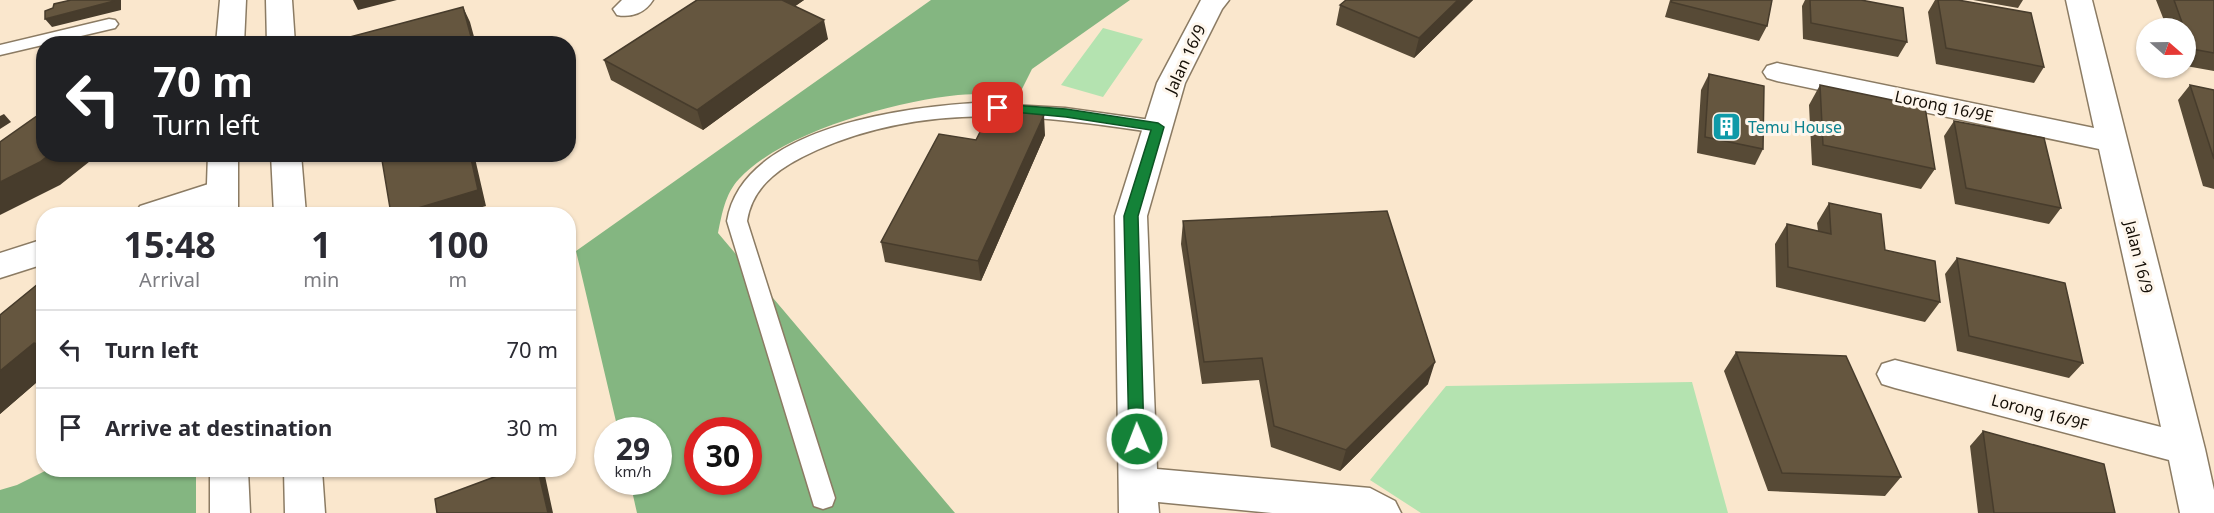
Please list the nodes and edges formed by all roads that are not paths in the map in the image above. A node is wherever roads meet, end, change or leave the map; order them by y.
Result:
1 (233, 0) edge
2 (279, 0) edge
3 (1216, 0) edge
4 (2079, 0) edge
5 (109, 24) dead end
6 (59, 36) edge
7 (231, 36) edge
8 (281, 36) edge
9 (36, 41) edge
10 (0, 50) edge
11 (1777, 72) dead end
12 (1158, 127) junction
13 (2111, 141) junction
14 (223, 162) edge
15 (287, 162) edge
16 (221, 203) edge
17 (196, 207) edge
18 (290, 207) edge
19 (36, 254) edge
20 (0, 266) edge
21 (1895, 374) dead end
22 (2186, 450) junction
23 (229, 477) edge
24 (303, 477) edge
25 (823, 498) dead end
26 (1138, 498) edge
27 (230, 513) edge
28 (305, 513) edge
29 (1381, 513) edge
30 (2200, 513) edge

1 - 7 street
2 - 8 street
3 - 12 street, Jalan 16/9
4 - 13 street, Jalan 16/9
5 - 6 lane
9 - 10 lane
11 - 13 street, Lorong 16/9E
12 - 25 lane
12 - 26 street, Jalan 16/9
13 - 22 street, Jalan 16/9
14 - 16 street
15 - 18 street
16 - 17 street
19 - 20 street
21 - 22 street, Lorong 16/9F
22 - 30 street, Jalan 16/9
23 - 27 street
24 - 28 street
26 - 29 street

